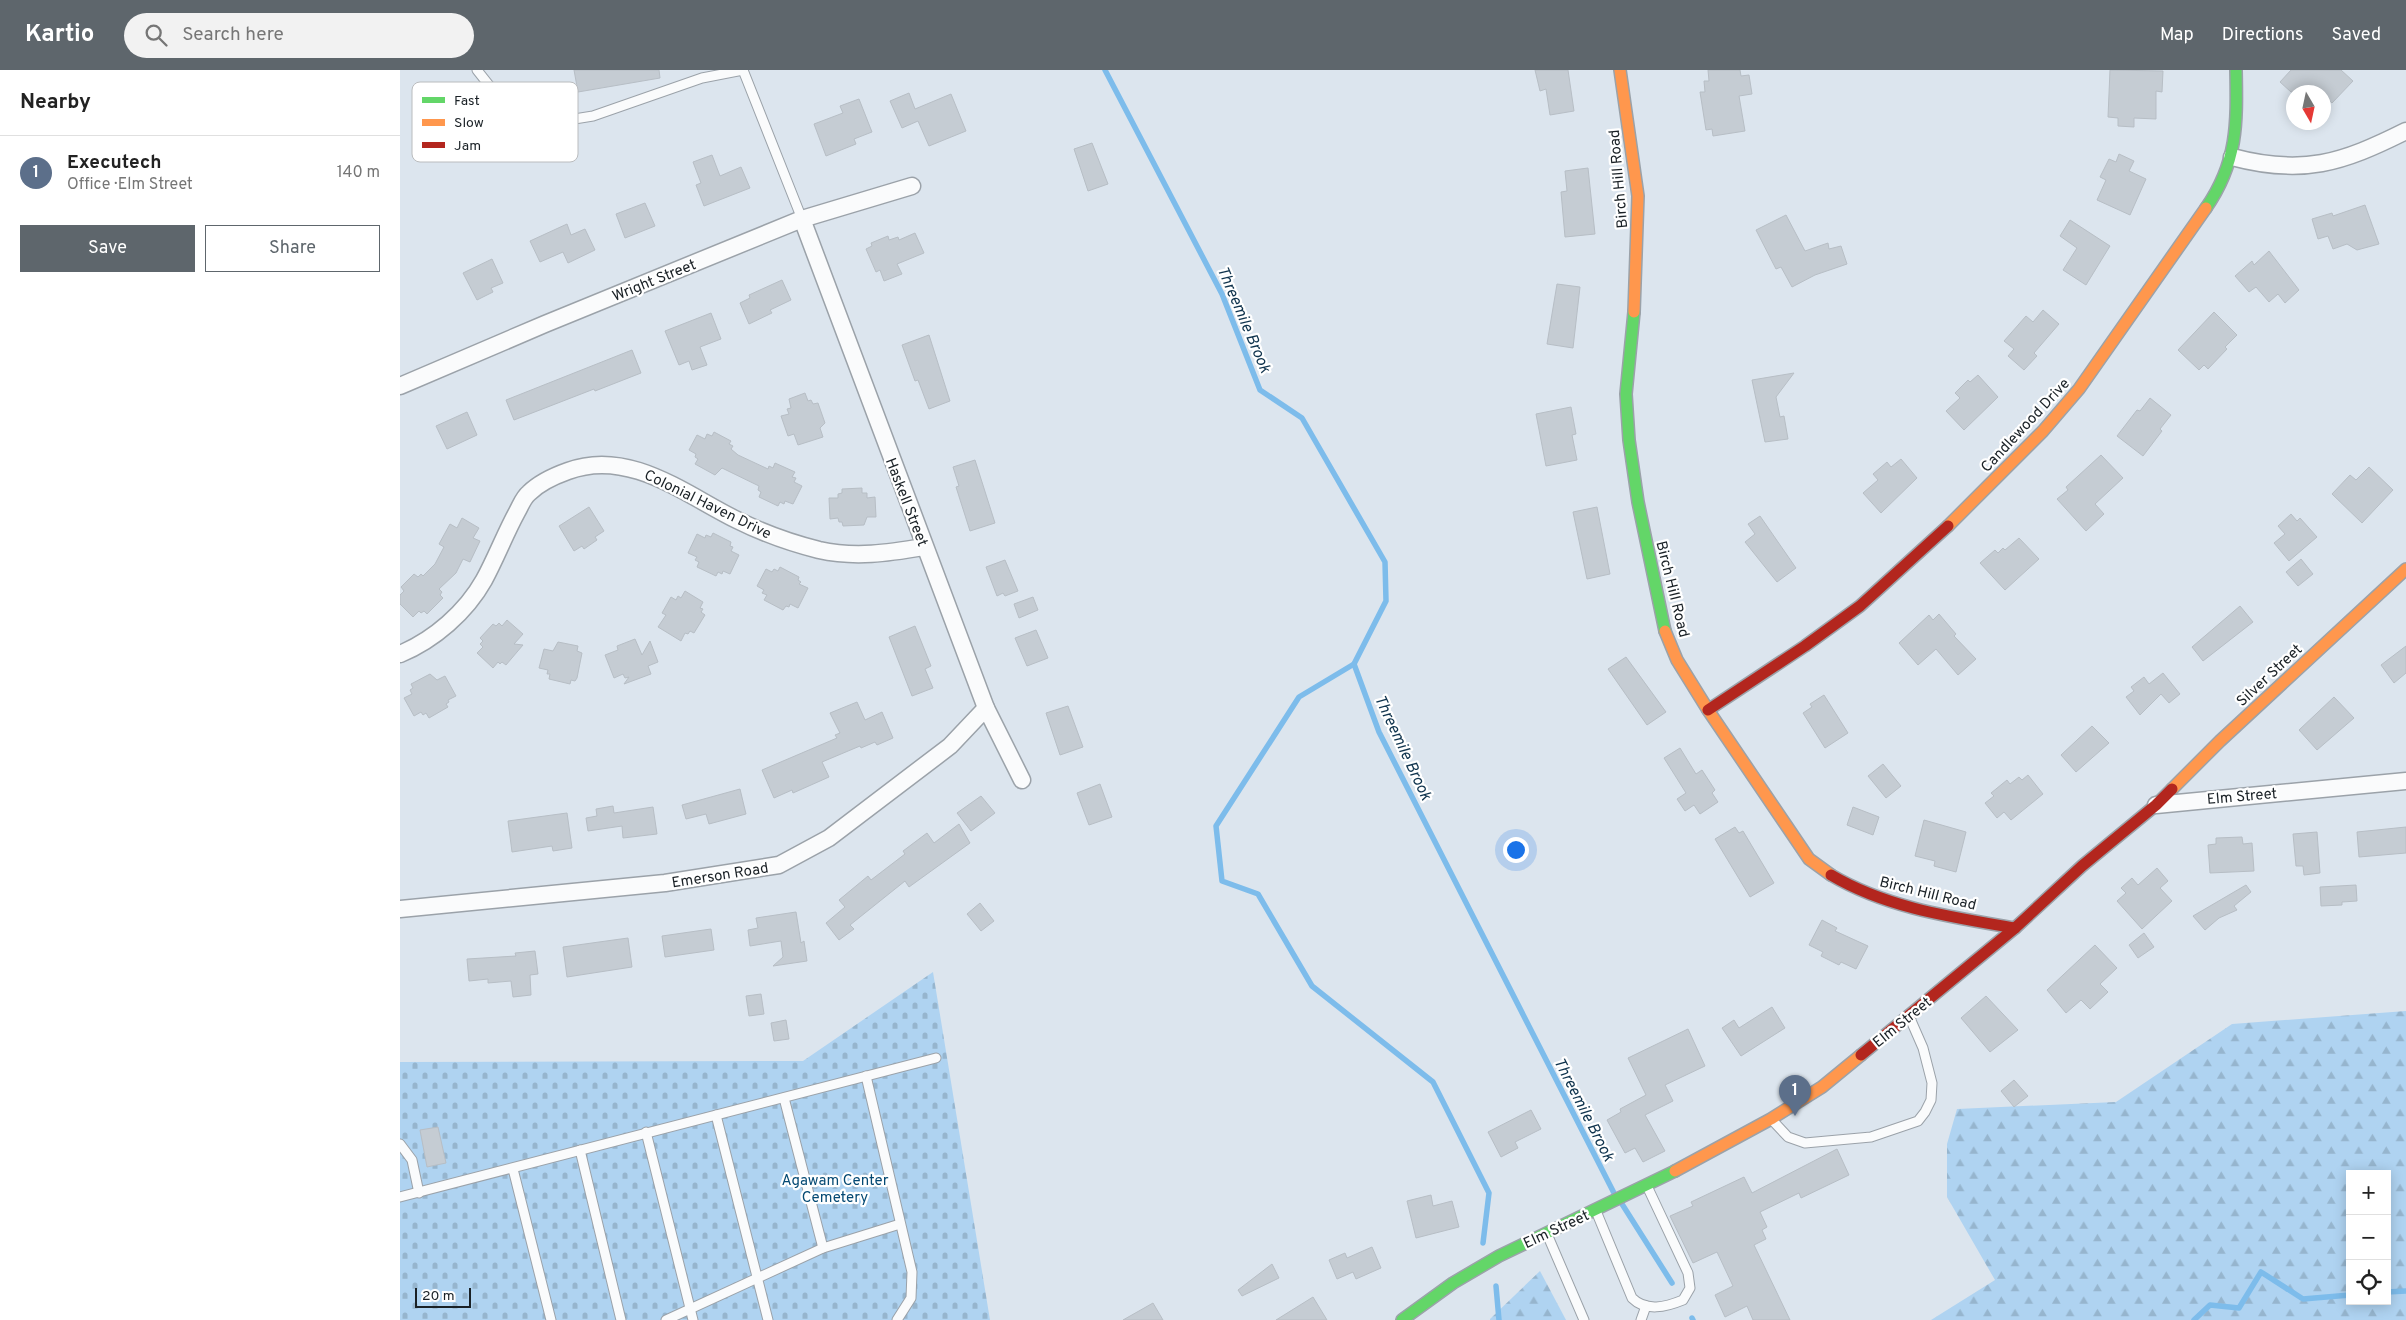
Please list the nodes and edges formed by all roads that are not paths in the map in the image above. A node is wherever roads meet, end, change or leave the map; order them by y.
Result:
1 (477, 70) edge
2 (743, 70) edge
3 (1620, 70) edge
4 (2236, 70) edge
5 (486, 82) edge
6 (578, 119) edge
7 (2406, 131) edge
8 (2232, 158) junction
9 (912, 186) dead end
10 (802, 219) junction
11 (400, 386) edge
12 (924, 547) junction
13 (2406, 569) edge
14 (400, 654) edge
15 (986, 708) junction
16 (1708, 710) junction
17 (1022, 780) dead end
18 (2406, 781) edge
19 (2156, 805) junction
20 (400, 909) edge
21 (2015, 928) junction
22 (1909, 1016) junction
23 (936, 1058) dead end
24 (866, 1076) junction
25 (784, 1098) junction
26 (716, 1115) junction
27 (1771, 1119) junction
28 (646, 1132) junction
29 (400, 1144) edge
30 (580, 1150) junction
31 (513, 1169) junction
32 (1646, 1186) junction
33 (418, 1193) junction
34 (400, 1197) edge
35 (1596, 1211) junction
36 (900, 1224) junction
37 (1547, 1234) junction
38 (823, 1248) junction
39 (757, 1277) junction
40 (1646, 1306) junction
41 (690, 1308) junction
42 (551, 1320) edge
43 (621, 1320) edge
44 (666, 1320) edge
45 (693, 1320) edge
46 (768, 1320) edge
47 (897, 1320) edge
48 (1402, 1320) edge
49 (1584, 1320) edge
50 (1641, 1320) edge

1 - 5 lane
2 - 6 lane
2 - 10 lane
3 - 16 street, Birch Hill Road
4 - 8 street, Candlewood Drive
7 - 8 street
8 - 16 street, Candlewood Drive
9 - 10 street, Wright Street
10 - 11 street, Wright Street
10 - 12 street, Haskell Street
12 - 14 street, Colonial Haven Drive
12 - 15 street, Haskell Street
13 - 19 street, Silver Street
15 - 17 street, Haskell Street
15 - 20 street, Emerson Road
16 - 21 street, Birch Hill Road
18 - 19 street, Elm Street
19 - 21 street, Elm Street
21 - 22 street, Elm Street
22 - 27 street, Elm Street
22 - 27 lane
23 - 24 lane
24 - 25 lane
24 - 36 lane
25 - 26 lane
25 - 38 lane
26 - 28 lane
26 - 39 lane
27 - 32 street, Elm Street
28 - 30 lane
28 - 41 lane
29 - 33 lane
30 - 31 lane
30 - 43 lane
31 - 33 lane
31 - 42 lane
32 - 35 street, Elm Street
32 - 40 lane
33 - 34 lane
35 - 37 street, Elm Street
35 - 40 lane
36 - 38 lane
36 - 47 lane
37 - 48 street, Elm Street
37 - 49 lane
38 - 39 lane
39 - 41 lane
39 - 46 lane
40 - 50 lane
41 - 44 lane
41 - 45 lane

